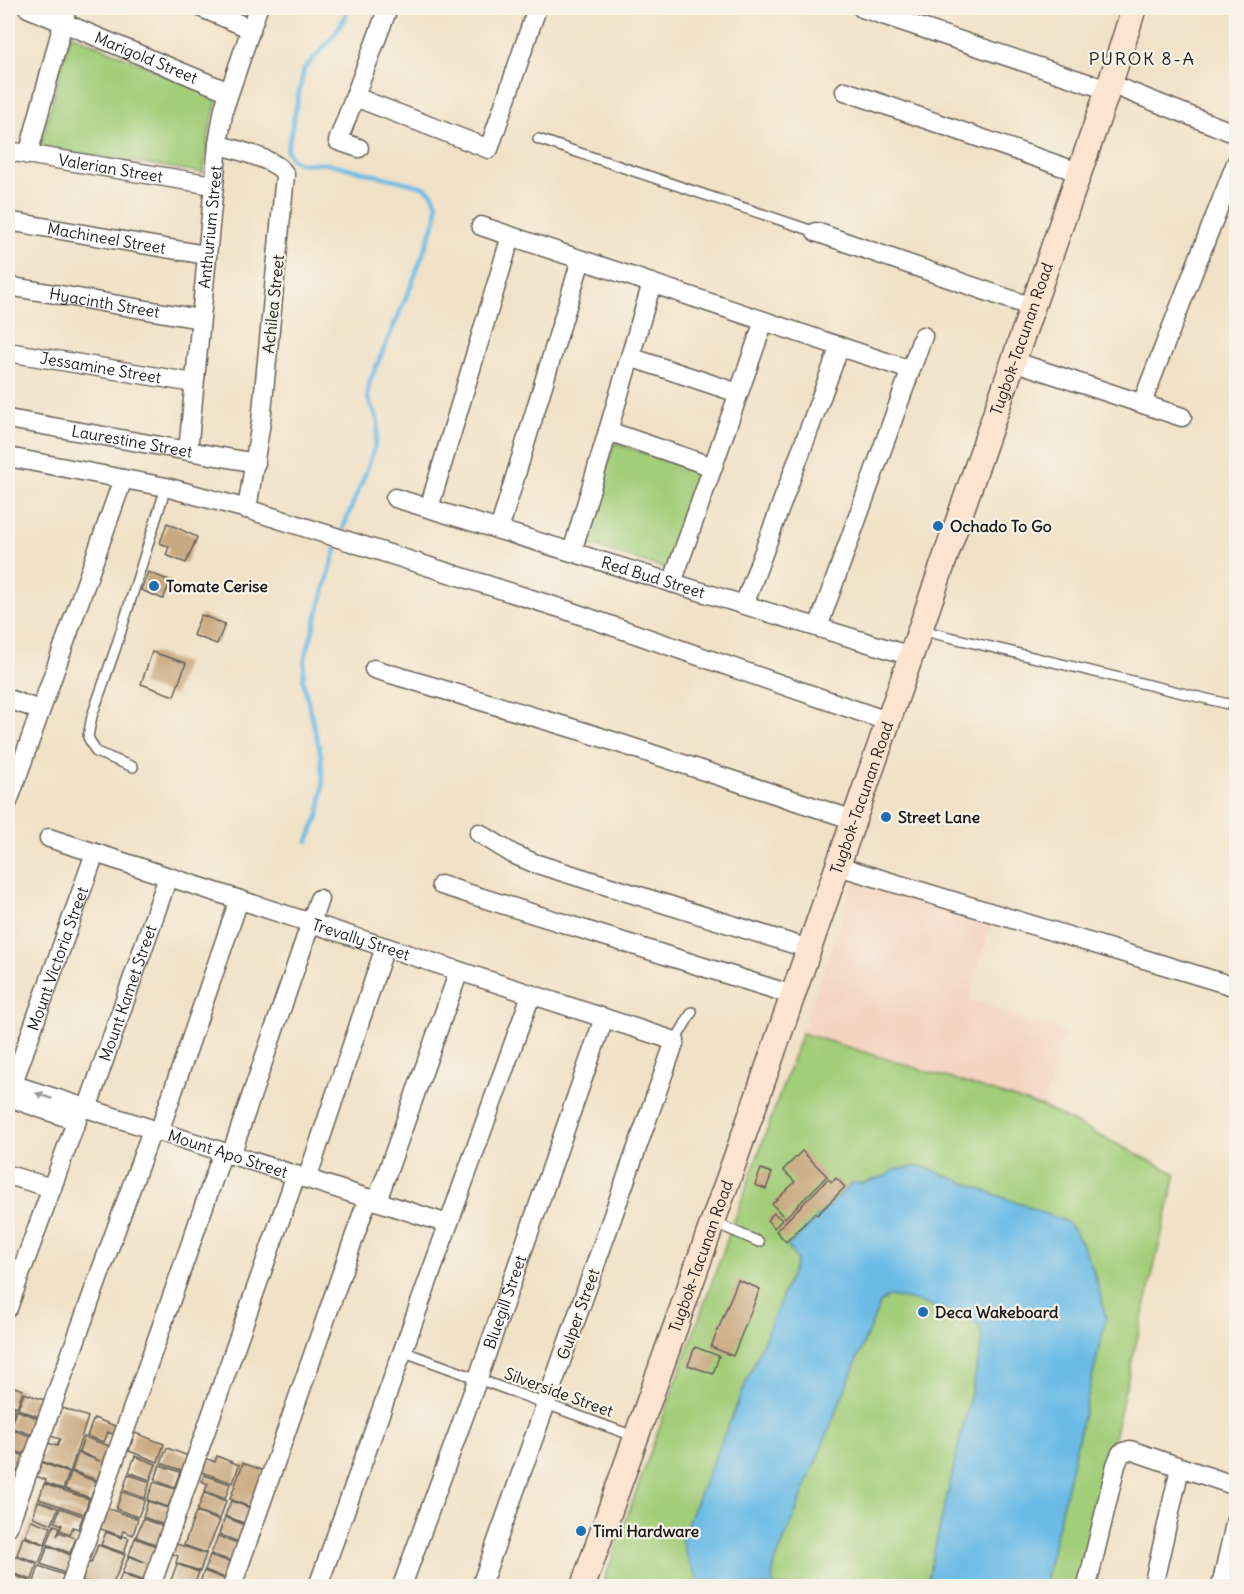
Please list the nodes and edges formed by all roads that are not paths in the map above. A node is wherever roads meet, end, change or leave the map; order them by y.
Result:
1 (28, 8) edge
2 (202, 8) edge
3 (258, 8) edge
4 (388, 8) edge
5 (537, 8) edge
6 (862, 8) edge
7 (1134, 8) edge
8 (65, 14) edge
9 (250, 29) junction
10 (1109, 87) junction
11 (845, 91) dead end
12 (229, 92) junction
13 (355, 97) junction
14 (1236, 134) edge
15 (538, 139) dead end
16 (218, 144) junction
17 (359, 148) dead end
18 (8, 151) edge
19 (28, 155) junction
20 (1236, 164) edge
21 (1078, 172) junction
22 (213, 185) junction
23 (8, 221) edge
24 (481, 226) dead end
25 (816, 231) joint
26 (511, 236) junction
27 (206, 255) junction
28 (581, 260) junction
29 (652, 283) junction
30 (8, 286) edge
31 (1032, 307) junction
32 (200, 319) junction
33 (764, 321) junction
34 (922, 336) dead end
35 (840, 346) junction
36 (8, 352) edge
37 (630, 357) junction
38 (1013, 362) junction
39 (910, 370) junction
40 (194, 383) junction
41 (738, 393) junction
42 (1142, 403) junction
43 (1182, 417) dead end
44 (8, 419) edge
45 (608, 431) junction
46 (188, 451) junction
47 (8, 457) edge
48 (256, 463) junction
49 (713, 467) junction
50 (123, 479) junction
51 (166, 488) junction
52 (395, 498) dead end
53 (429, 508) junction
54 (247, 509) junction
55 (499, 530) junction
56 (572, 552) junction
57 (672, 583) junction
58 (744, 605) junction
59 (818, 627) junction
60 (920, 630) junction
61 (911, 656) junction
62 (374, 669) dead end
63 (8, 699) edge
64 (1228, 704) dead end
65 (40, 710) junction
66 (887, 721) junction
67 (133, 767) dead end
68 (8, 802) edge
69 (854, 820) junction
70 (479, 833) dead end
71 (49, 838) dead end
72 (94, 853) junction
73 (838, 867) junction
74 (168, 877) junction
75 (441, 885) dead end
76 (319, 899) dead end
77 (238, 900) junction
78 (311, 923) junction
79 (385, 947) junction
80 (809, 949) junction
81 (459, 971) junction
82 (1236, 987) edge
83 (531, 995) junction
84 (793, 995) junction
85 (692, 1012) dead end
86 (604, 1018) junction
87 (675, 1041) junction
88 (9, 1091) edge
89 (76, 1112) junction
90 (155, 1131) junction
91 (227, 1154) junction
92 (8, 1175) edge
93 (301, 1177) junction
94 (46, 1186) junction
95 (373, 1200) junction
96 (713, 1222) junction
97 (448, 1224) junction
98 (759, 1242) dead end
99 (15, 1260) edge
100 (8, 1279) edge
101 (8, 1308) edge
102 (402, 1352) junction
103 (478, 1378) junction
104 (547, 1403) junction
105 (636, 1437) junction
106 (1180, 1468) junction
107 (1236, 1486) edge
108 (1236, 1520) edge
109 (8, 1527) edge
110 (70, 1587) edge
111 (151, 1587) edge
112 (232, 1587) edge
113 (318, 1587) edge
114 (402, 1587) edge
115 (481, 1587) edge
116 (583, 1587) edge
117 (1087, 1587) edge
118 (1153, 1587) edge
119 (1221, 1587) edge

1 - 8 street, Marigold Street
2 - 9 street
3 - 9 street, Anthurium Street
4 - 13 street
5 - 13 street
6 - 10 street
7 - 10 street, Tugbok-Tacunan Road
8 - 12 street, Marigold Street
8 - 19 street
9 - 12 street, Anthurium Street
10 - 14 street
10 - 21 street, Tugbok-Tacunan Road
11 - 21 street
12 - 16 street, Anthurium Street
13 - 17 street
15 - 25 lane
16 - 22 street, Anthurium Street
16 - 48 street, Achilea Street
18 - 19 street, Valerian Street
19 - 22 street, Valerian Street
20 - 42 street
21 - 31 street, Tugbok-Tacunan Road
22 - 27 street, Anthurium Street
23 - 27 street, Machineel Street
24 - 26 street
25 - 31 street
26 - 28 street
26 - 53 street
27 - 32 street, Anthurium Street
28 - 29 street
28 - 55 street
29 - 33 street
29 - 37 street
30 - 32 street, Hyacinth Street
31 - 38 street, Tugbok-Tacunan Road
32 - 40 street, Anthurium Street
33 - 35 street
33 - 41 street
34 - 39 street
35 - 39 street
35 - 58 street
36 - 40 street, Jessamine Street
37 - 41 street
37 - 45 street
38 - 42 street
38 - 60 street, Tugbok-Tacunan Road
39 - 59 street
40 - 46 street, Anthurium Street
41 - 49 street
42 - 43 street
44 - 46 street, Laurestine Street
45 - 49 street
45 - 56 street
46 - 48 street, Laurestine Street
47 - 50 street
48 - 54 street, Achilea Street
49 - 57 street
50 - 51 street
50 - 65 street
51 - 54 street
51 - 67 lane
52 - 53 street, Red Bud Street
53 - 55 street, Red Bud Street
54 - 66 street
55 - 56 street, Red Bud Street
56 - 57 street, Red Bud Street
57 - 58 street, Red Bud Street
58 - 59 street, Red Bud Street
59 - 61 street, Red Bud Street
60 - 61 street, Tugbok-Tacunan Road
60 - 64 lane
61 - 66 street, Tugbok-Tacunan Road
62 - 69 street
63 - 65 street
65 - 68 street
66 - 69 street, Tugbok-Tacunan Road
69 - 73 street, Tugbok-Tacunan Road
70 - 80 street
71 - 72 street, Trevally Street
72 - 74 street, Trevally Street
72 - 88 street, Mount Victoria Street
73 - 80 street, Tugbok-Tacunan Road
73 - 82 street
74 - 77 street, Trevally Street
74 - 89 street, Mount Kamet Street
75 - 84 street
76 - 78 street
77 - 78 street, Trevally Street
77 - 90 street
78 - 79 street, Trevally Street
78 - 91 street
79 - 81 street, Trevally Street
79 - 93 street
80 - 84 street, Tugbok-Tacunan Road
81 - 83 street, Trevally Street
81 - 95 street
83 - 86 street, Trevally Street
83 - 97 street
84 - 96 street, Tugbok-Tacunan Road
85 - 87 lane
86 - 87 street, Trevally Street
86 - 103 street, Bluegill Street
87 - 104 street, Gulper Street
88 - 89 street, Mount Apo Street
89 - 90 street, Mount Apo Street
89 - 94 street, Mount Kamet Street
90 - 91 street, Mount Apo Street
90 - 109 street
91 - 93 street, Mount Apo Street
91 - 110 street
92 - 94 street
93 - 95 street, Mount Apo Street
93 - 111 street
94 - 99 street, Mount Kamet Street
95 - 97 street, Mount Apo Street
95 - 112 street
96 - 98 lane
96 - 105 street, Tugbok-Tacunan Road
97 - 102 street
99 - 100 street, Mount Kamet Street
99 - 101 street, Mount Kamet Street
102 - 103 lane, Silverside Street
102 - 113 street
103 - 104 lane, Silverside Street
103 - 114 street, Bluegill Street
104 - 105 lane, Silverside Street
104 - 115 street, Gulper Street
105 - 116 street, Tugbok-Tacunan Road
106 - 107 street
106 - 117 street
106 - 118 street
108 - 119 street

